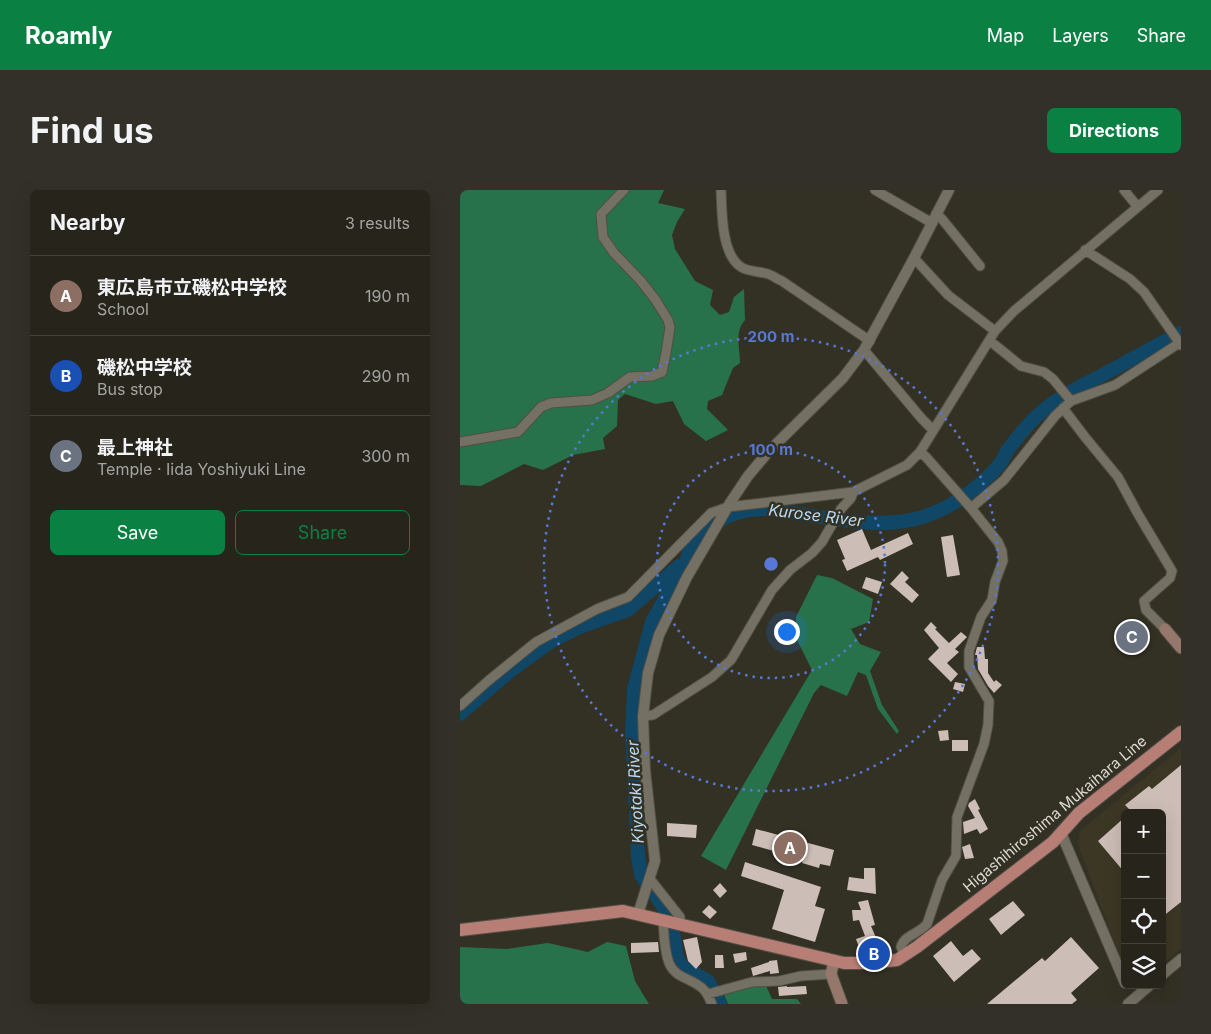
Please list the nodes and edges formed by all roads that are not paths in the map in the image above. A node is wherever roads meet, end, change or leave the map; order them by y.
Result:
1 (624, 190) edge
2 (721, 190) edge
3 (875, 190) edge
4 (949, 190) edge
5 (1124, 190) edge
6 (1158, 190) edge
7 (1137, 206) junction
8 (934, 219) junction
9 (1085, 250) junction
10 (914, 258) junction
11 (980, 266) dead end
12 (996, 331) junction
13 (990, 341) junction
14 (1180, 344) edge
15 (867, 345) junction
16 (1071, 401) junction
17 (1063, 408) junction
18 (933, 430) junction
19 (460, 442) edge
20 (920, 452) junction
21 (853, 492) junction
22 (970, 507) junction
23 (727, 508) junction
24 (1165, 629) joint
25 (1181, 648) edge
26 (460, 706) edge
27 (644, 716) junction
28 (1181, 732) edge
29 (1061, 833) junction
30 (648, 884) junction
31 (638, 914) junction
32 (672, 923) junction
33 (460, 930) edge
34 (905, 956) junction
35 (1181, 959) edge
36 (834, 961) junction
37 (1166, 972) edge
38 (831, 974) junction
39 (1121, 975) edge
40 (1127, 989) edge
41 (1146, 989) edge
42 (711, 993) junction
43 (1132, 1003) edge
44 (712, 1004) edge
45 (842, 1004) edge

1 - 19 street
2 - 15 street
3 - 8 street
4 - 8 street
5 - 7 street
6 - 7 street
7 - 9 street
8 - 10 street
8 - 11 street
9 - 12 street
9 - 14 street
10 - 12 street
10 - 15 street
12 - 13 street
13 - 16 street
13 - 18 street
14 - 16 street
15 - 18 street
15 - 23 street
16 - 17 street
17 - 22 street
17 - 24 street
18 - 20 street
20 - 21 street
20 - 22 street
21 - 23 street
21 - 27 street
22 - 34 street
23 - 26 street
23 - 27 street
24 - 25 main road
27 - 30 street
28 - 29 main road, Higashihiroshima Mukaihara Line
29 - 34 main road, Higashihiroshima Mukaihara Line
29 - 39 street
30 - 31 street
30 - 32 street
31 - 32 main road, Higashihiroshima Mukaihara Line
31 - 33 main road, Higashihiroshima Mukaihara Line
32 - 36 main road, Higashihiroshima Mukaihara Line
32 - 42 street
34 - 36 main road, Higashihiroshima Mukaihara Line
35 - 37 street
36 - 38 main road
38 - 42 street
38 - 45 main road
40 - 43 street
41 - 43 street
42 - 44 street

